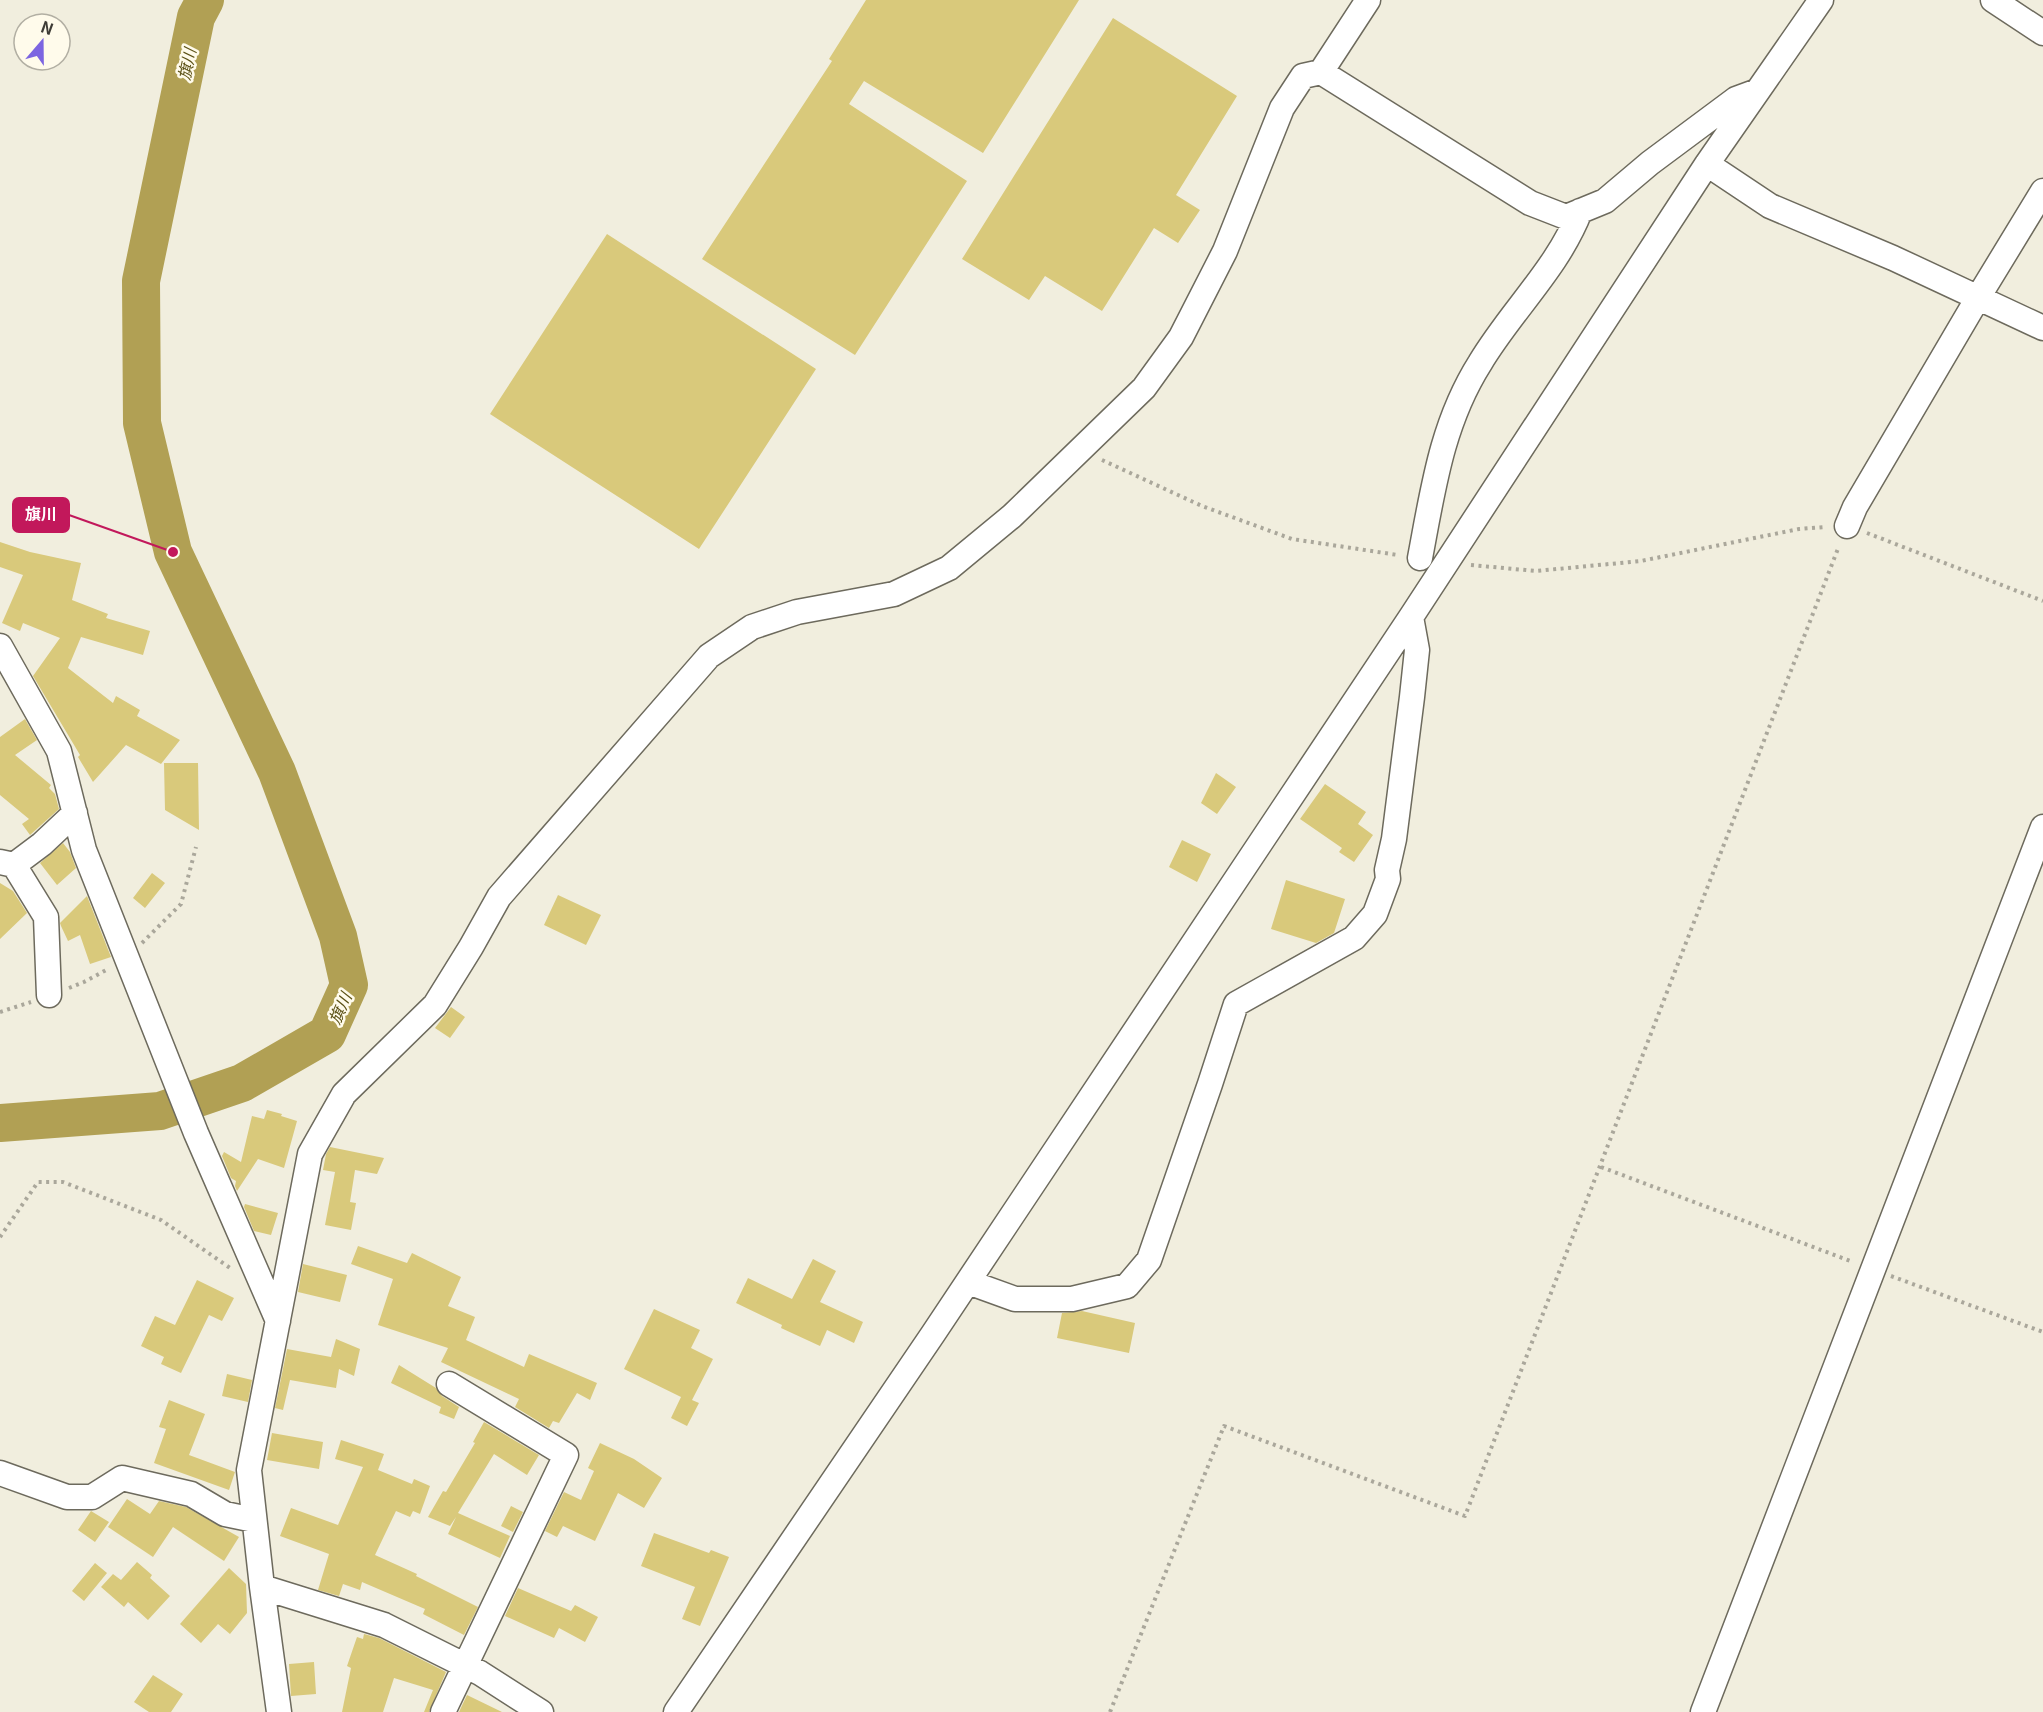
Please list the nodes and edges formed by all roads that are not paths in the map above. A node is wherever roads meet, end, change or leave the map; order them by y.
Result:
1 (1368, 0) edge
2 (1821, 0) edge
3 (1993, 0) edge
4 (2043, 33) edge
5 (1321, 72) junction
6 (1755, 92) junction
7 (1707, 164) junction
8 (2043, 191) edge
9 (1580, 211) junction
10 (1979, 296) junction
11 (2043, 328) edge
12 (1847, 526) road end
13 (1420, 558) road end
14 (1411, 617) junction
15 (0, 646) edge
16 (75, 813) junction
17 (2043, 827) edge
18 (7, 864) edge
19 (49, 995) dead end
20 (968, 1282) junction
21 (278, 1321) junction
22 (449, 1384) dead end
23 (0, 1473) edge
24 (254, 1520) junction
25 (262, 1587) junction
26 (466, 1666) junction
27 (279, 1712) edge
28 (443, 1712) edge
29 (541, 1712) edge
30 (676, 1712) edge
31 (1703, 1712) edge

1 - 5 street
2 - 6 street
3 - 4 street
5 - 9 street
5 - 21 street
6 - 7 street
6 - 9 street
7 - 10 street
7 - 14 street
8 - 10 street
9 - 13 street
10 - 11 street
10 - 12 street
14 - 20 street
14 - 20 street
15 - 16 street
16 - 18 street
16 - 21 street
17 - 31 street
18 - 19 street
20 - 30 street
21 - 24 street
22 - 26 street
23 - 24 street
24 - 25 street
25 - 26 street
25 - 27 street
26 - 28 street
26 - 29 street

